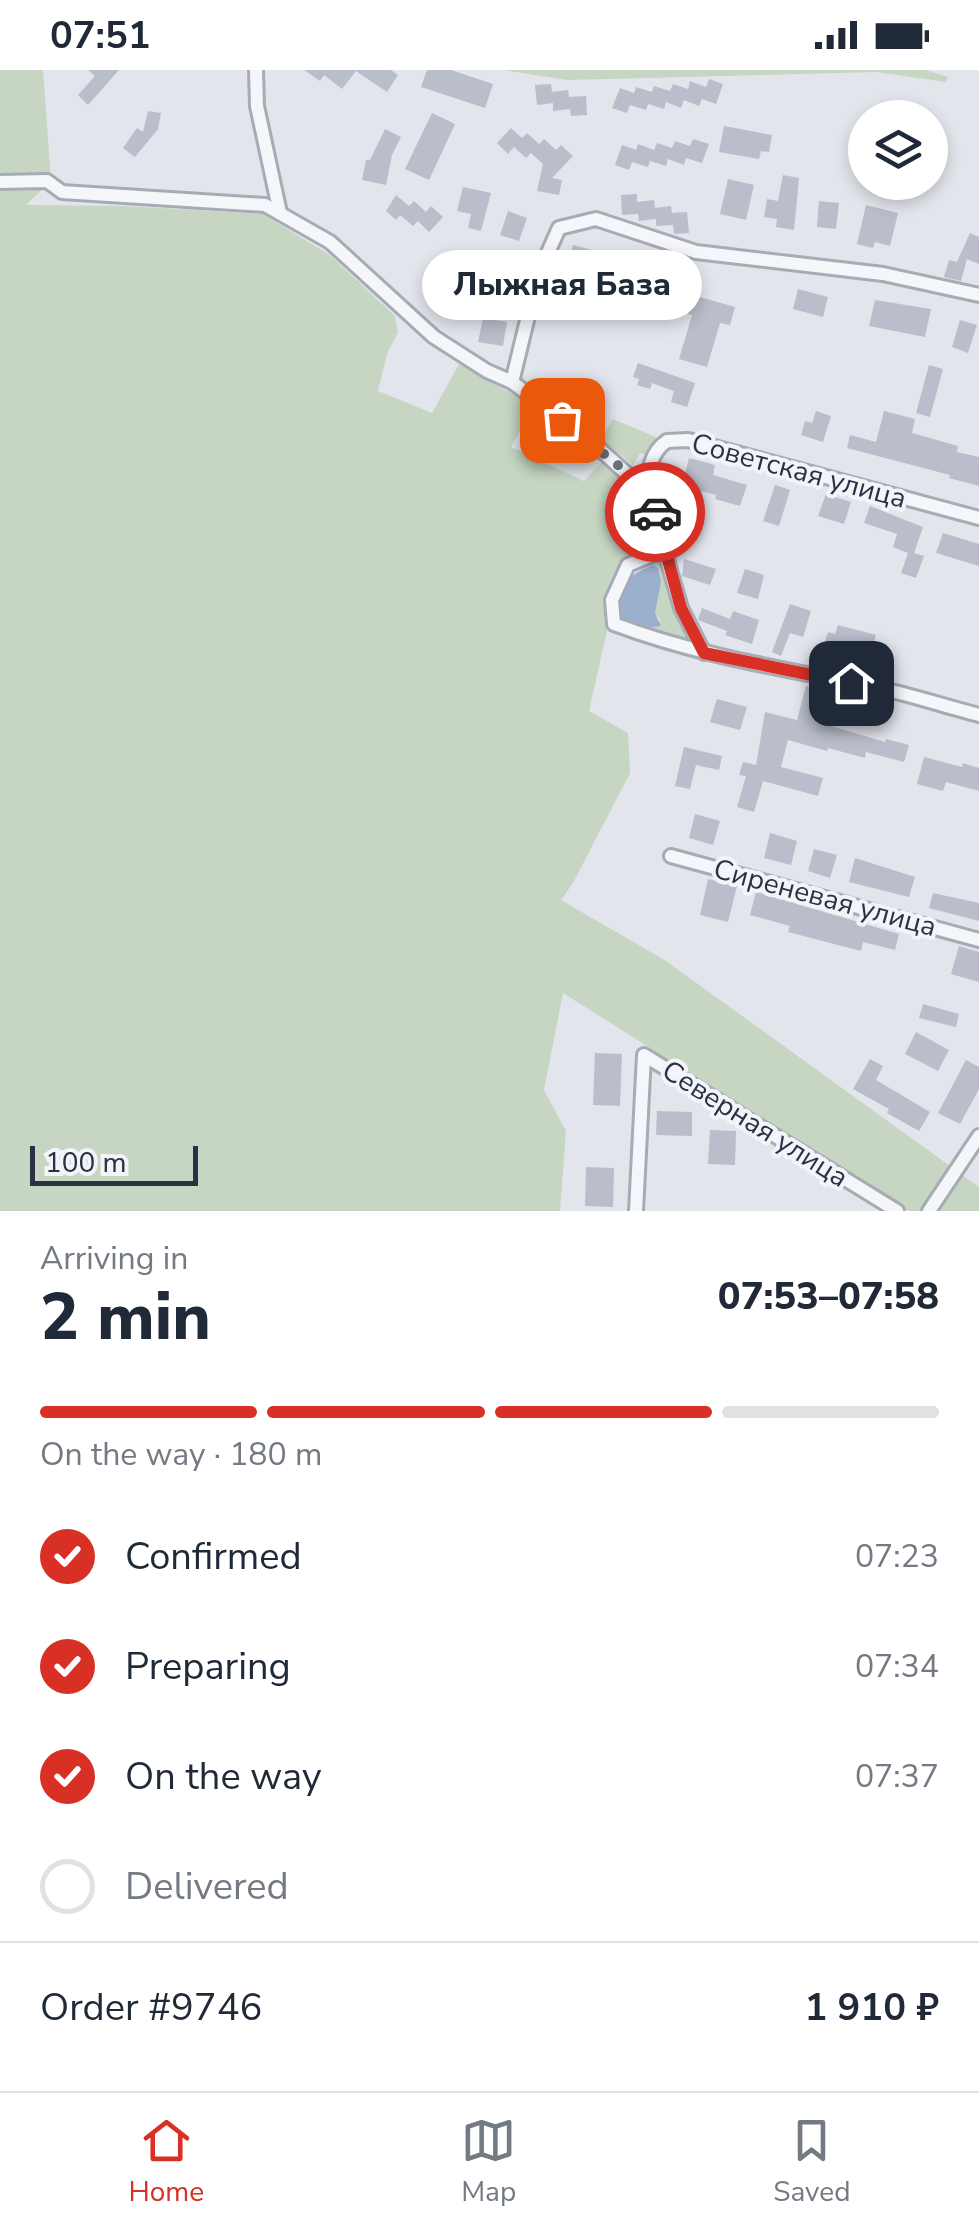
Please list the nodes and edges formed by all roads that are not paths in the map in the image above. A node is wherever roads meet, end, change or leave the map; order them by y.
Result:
1 (256, 70) edge
2 (0, 182) edge
3 (280, 213) junction
4 (979, 295) edge
5 (512, 382) junction
6 (648, 493) junction
7 (979, 518) edge
8 (666, 549) junction
9 (704, 653) junction
10 (979, 716) edge
11 (671, 856) dead end
12 (979, 940) edge
13 (979, 1136) edge
14 (636, 1211) edge
15 (897, 1211) edge
16 (929, 1211) edge

1 - 3 street
2 - 3 street
3 - 5 street
4 - 5 street
5 - 6 street
6 - 7 street, Советская улица
6 - 8 street
8 - 9 street
8 - 9 street
9 - 10 street
11 - 12 street, Сиреневая улица
13 - 16 street
14 - 15 street, Северная улица

